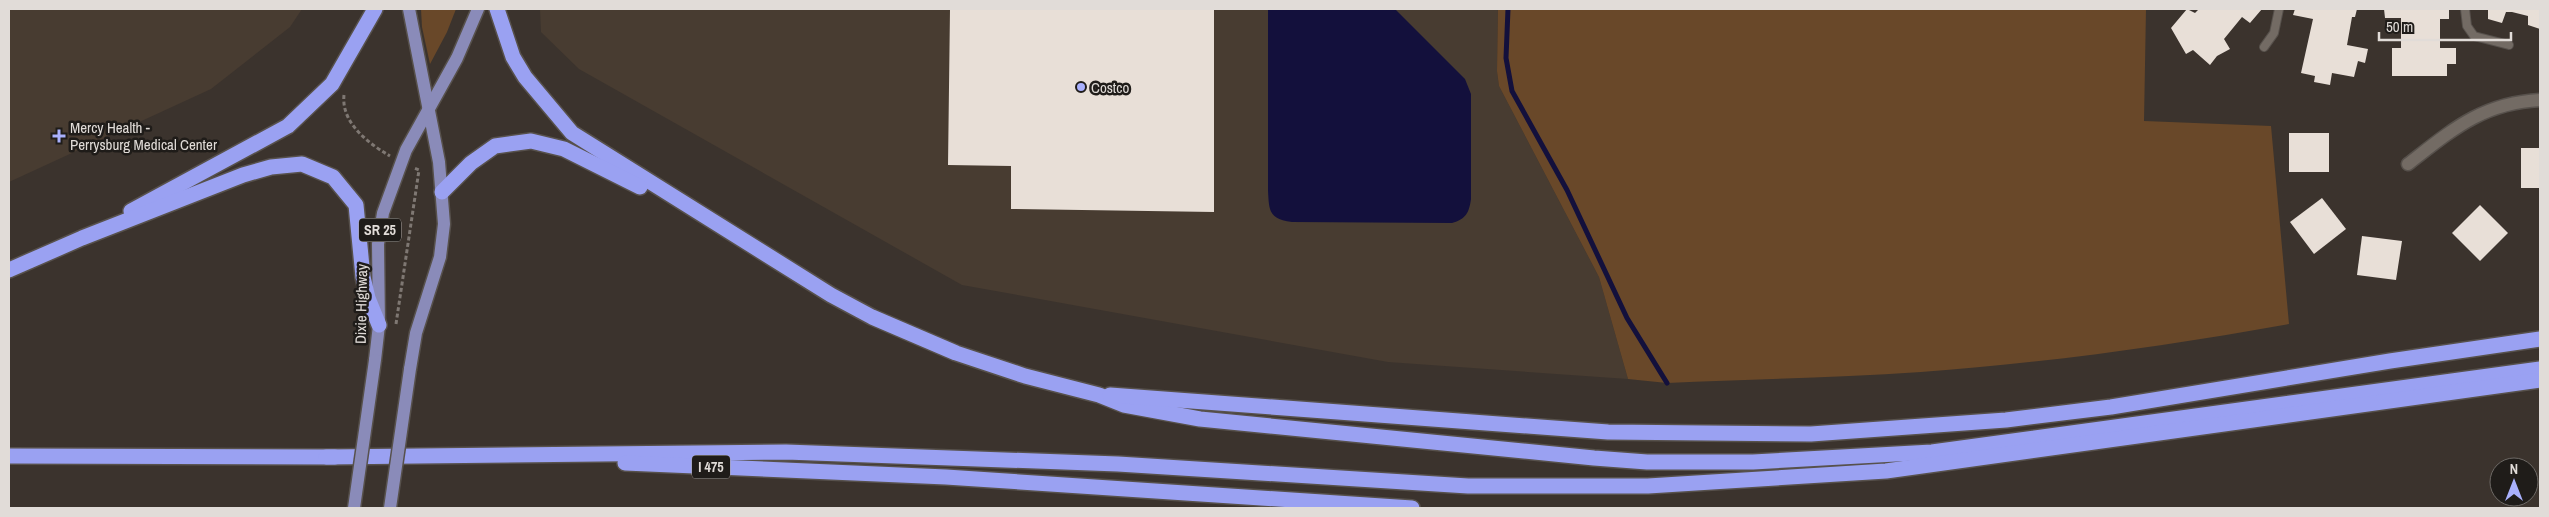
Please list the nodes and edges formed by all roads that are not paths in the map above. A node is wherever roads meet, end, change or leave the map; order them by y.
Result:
1 (375, 9) edge
2 (409, 9) edge
3 (478, 9) edge
4 (497, 9) edge
5 (2279, 9) edge
6 (2465, 9) edge
7 (2509, 45) dead end
8 (2264, 47) dead end
9 (2540, 100) edge
10 (429, 110) junction
11 (2408, 164) dead end
12 (442, 192) junction
13 (722, 228) junction
14 (82, 238) junction
15 (9, 270) edge
16 (379, 325) junction
17 (2540, 339) edge
18 (2540, 369) edge
19 (2540, 380) edge
20 (1099, 395) junction
21 (9, 456) edge
22 (326, 457) junction
23 (354, 508) edge
24 (390, 508) edge
25 (1412, 508) edge

1 - 14 highway
2 - 10 main road
3 - 10 main road, Dixie Highway / SR 25
4 - 13 highway
5 - 8 lane
6 - 7 lane
9 - 11 street
10 - 12 main road
10 - 16 main road, Dixie Highway / SR 25
12 - 13 highway
12 - 24 main road, bridge
13 - 20 highway
14 - 15 highway
14 - 16 highway
16 - 23 main road, Dixie Highway / SR 25, bridge
17 - 20 highway
18 - 20 highway
19 - 22 highway
21 - 22 highway, I 475
22 - 25 highway, I 475

